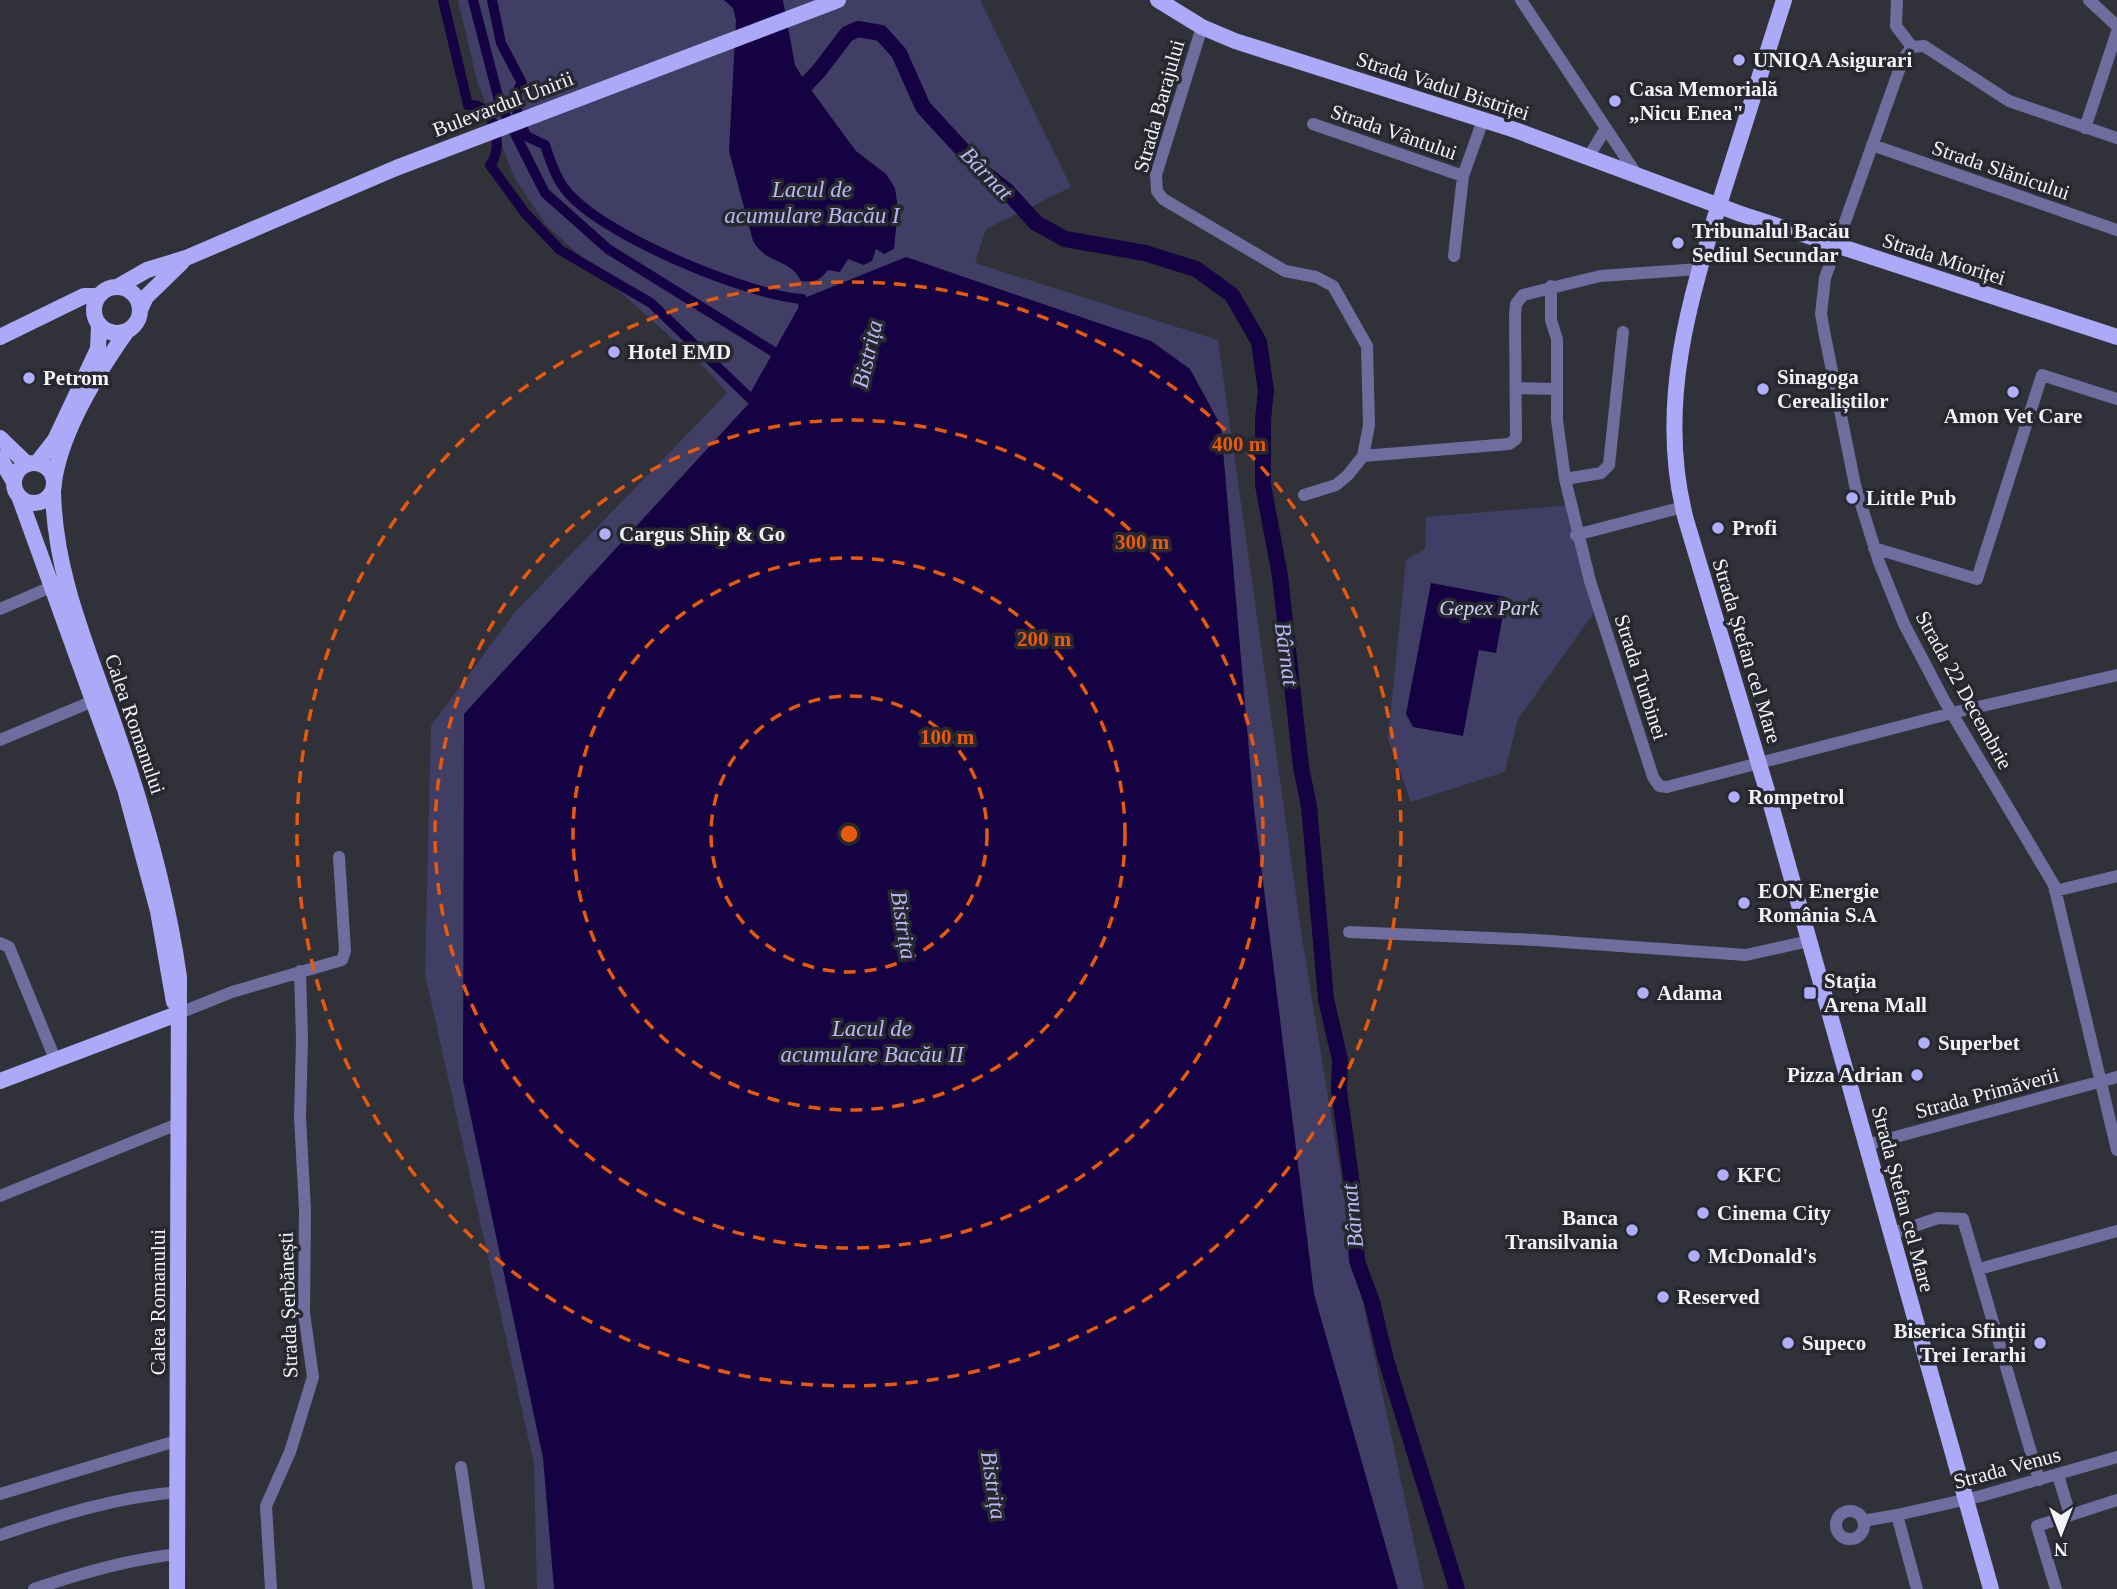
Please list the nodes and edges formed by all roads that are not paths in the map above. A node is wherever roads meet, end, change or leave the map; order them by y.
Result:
1 (838, 0) edge
2 (1158, 0) edge
3 (1521, 0) edge
4 (1784, 0) edge
5 (1897, 0) edge
6 (2089, 0) edge
7 (2117, 26) edge
8 (1202, 27) junction
9 (2117, 32) edge
10 (1912, 47) junction
11 (1483, 120) junction
12 (1313, 124) dead end
13 (1606, 128) junction
14 (2085, 128) junction
15 (2117, 138) edge
16 (1872, 145) junction
17 (1589, 156) junction
18 (1635, 173) junction
19 (1463, 176) junction
20 (1718, 206) junction
21 (2117, 230) edge
22 (1837, 246) junction
23 (1454, 256) dead end
24 (186, 258) junction
25 (1699, 269) junction
26 (118, 286) junction
27 (1551, 286) junction
28 (97, 296) junction
29 (56, 310) junction
30 (140, 310) junction
31 (96, 319) junction
32 (127, 331) junction
33 (1623, 332) dead end
34 (0, 337) edge
35 (2117, 337) edge
36 (1518, 388) junction
37 (1557, 389) junction
38 (2117, 399) edge
39 (0, 438) edge
40 (1363, 456) junction
41 (0, 458) edge
42 (32, 463) junction
43 (1564, 479) junction
44 (54, 485) junction
45 (17, 489) junction
46 (1304, 495) dead end
47 (1683, 507) junction
48 (1576, 535) junction
49 (1874, 548) junction
50 (57, 585) junction
51 (0, 609) edge
52 (2117, 675) edge
53 (93, 701) junction
54 (1952, 713) junction
55 (0, 740) edge
56 (1759, 765) junction
57 (339, 857) dead end
58 (2117, 876) edge
59 (2055, 891) junction
60 (1349, 932) dead end
61 (1809, 940) junction
62 (0, 943) edge
63 (300, 971) junction
64 (177, 1014) junction
65 (55, 1059) junction
66 (2117, 1076) edge
67 (2101, 1081) junction
68 (0, 1082) edge
69 (180, 1124) junction
70 (1866, 1145) junction
71 (2116, 1145) edge
72 (0, 1196) edge
73 (2117, 1231) edge
74 (1891, 1234) junction
75 (1979, 1269) junction
76 (180, 1440) junction
77 (2117, 1457) edge
78 (461, 1467) dead end
79 (2058, 1475) junction
80 (2039, 1480) junction
81 (179, 1492) junction
82 (0, 1494) edge
83 (1965, 1500) junction
84 (2117, 1500) edge
85 (1902, 1514) junction
86 (2070, 1515) junction
87 (1863, 1521) dead end
88 (0, 1535) edge
89 (178, 1554) junction
90 (34, 1589) edge
91 (177, 1589) edge
92 (271, 1589) edge
93 (479, 1589) edge
94 (1917, 1589) edge
95 (1991, 1589) edge
96 (2056, 1589) edge

1 - 24 main road, Bulevardul Unirii
2 - 8 main road, Strada Vadul Bistriței
3 - 13 street
4 - 20 main road, Strada Ștefan cel Mare
5 - 10 street
6 - 7 street
8 - 11 main road, Strada Vadul Bistriței
8 - 40 street, Strada Barajului
9 - 14 street
10 - 14 street
10 - 16 street, Strada 22 Decembrie
11 - 17 main road, Strada Vadul Bistriței
11 - 19 street, Strada Vântului
12 - 19 street, Strada Vântului
13 - 17 street
13 - 18 street
14 - 15 street
16 - 21 street, Strada Slănicului
16 - 22 street, Strada 22 Decembrie
17 - 18 main road, Strada Vadul Bistriței
18 - 20 main road, Strada Vadul Bistriței
19 - 23 street, Strada Vântului
20 - 22 main road, Strada Mioriței
20 - 25 main road, Strada Ștefan cel Mare
22 - 35 main road, Strada Mioriței
22 - 49 street, Strada 22 Decembrie
24 - 26 main road, Bulevardul Unirii
24 - 30 main road, Bulevardul Unirii
25 - 27 street
25 - 47 main road, Strada Ștefan cel Mare
26 - 28 main road
26 - 30 main road
27 - 36 street
27 - 37 street, Strada Turbinei
28 - 29 main road
28 - 31 main road
29 - 31 main road
29 - 34 main road
30 - 32 main road
31 - 32 main road
31 - 42 main road
32 - 44 main road, Calea Romanului
33 - 43 street
36 - 37 street
36 - 40 street
37 - 43 street, Strada Turbinei
38 - 49 street
39 - 42 main road
40 - 46 street
41 - 45 main road, Calea Romanului
42 - 44 main road
42 - 45 main road
43 - 48 street, Strada Turbinei
44 - 45 main road
44 - 50 main road, Calea Romanului
45 - 50 main road, Calea Romanului
47 - 48 street
47 - 56 main road, Strada Ștefan cel Mare
48 - 56 street, Strada Turbinei
49 - 54 street, Strada 22 Decembrie
50 - 51 street
50 - 53 main road, Calea Romanului
50 - 64 main road, Calea Romanului
52 - 54 street
53 - 55 street
53 - 64 main road, Calea Romanului
54 - 56 street
54 - 59 street, Strada 22 Decembrie
56 - 61 main road, Strada Ștefan cel Mare
57 - 63 street
58 - 59 street
59 - 67 street, Strada 22 Decembrie
60 - 61 street
61 - 70 main road, Strada Ștefan cel Mare
62 - 65 street
63 - 64 street
63 - 92 street, Strada Șerbănești
64 - 65 main road
64 - 69 main road, Calea Romanului
65 - 68 main road
66 - 67 street, Strada Primăverii
67 - 70 street, Strada Primăverii
67 - 71 street, Strada 22 Decembrie
69 - 72 street
69 - 76 main road, Calea Romanului
70 - 74 main road, Strada Ștefan cel Mare
73 - 75 street
74 - 75 street
74 - 83 main road, Strada Ștefan cel Mare
75 - 80 street
76 - 81 main road, Calea Romanului
76 - 82 street
77 - 79 street, Strada Venus
78 - 93 street
79 - 80 street, Strada Venus
79 - 86 street
80 - 83 street, Strada Venus
81 - 88 street
81 - 89 main road, Calea Romanului
83 - 85 street, Strada Venus
83 - 95 main road, Strada Ștefan cel Mare
84 - 86 street
85 - 87 street, Strada Venus
85 - 94 street
86 - 96 street
89 - 90 street
89 - 91 main road, Calea Romanului

